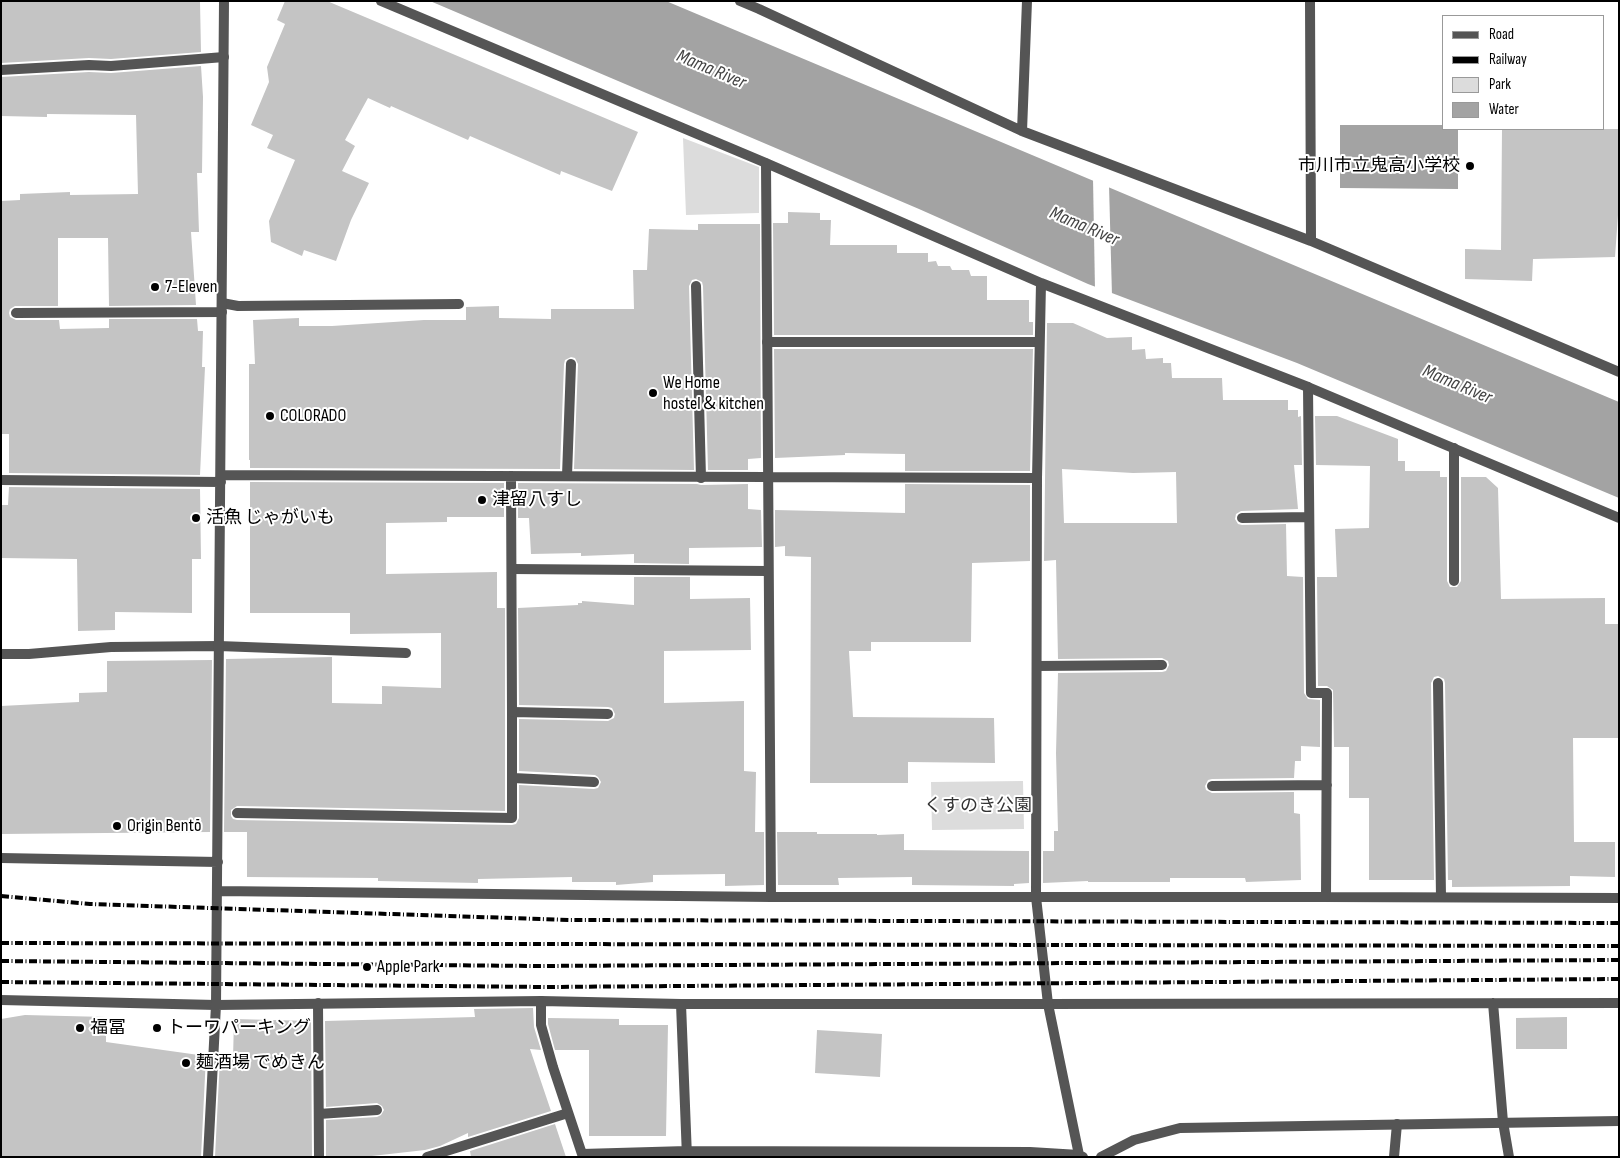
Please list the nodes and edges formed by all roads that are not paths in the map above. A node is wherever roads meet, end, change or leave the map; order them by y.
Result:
1 (224, 1) edge
2 (381, 1) edge
3 (740, 1) edge
4 (1027, 1) edge
5 (1310, 1) edge
6 (759, 5) edge
7 (224, 57) junction
8 (1, 70) edge
9 (1022, 131) junction
10 (766, 163) junction
11 (1311, 241) junction
12 (1041, 283) junction
13 (696, 286) dead end
14 (459, 304) dead end
15 (222, 308) junction
16 (16, 312) dead end
17 (767, 342) junction
18 (1039, 342) junction
19 (570, 364) dead end
20 (1619, 372) edge
21 (1308, 387) junction
22 (1454, 448) junction
23 (511, 476) junction
24 (567, 476) junction
25 (768, 477) junction
26 (701, 478) junction
27 (1038, 478) junction
28 (221, 479) junction
29 (1, 480) edge
30 (1309, 517) junction
31 (1242, 518) dead end
32 (1619, 518) edge
33 (512, 569) junction
34 (768, 570) junction
35 (1454, 581) dead end
36 (219, 646) junction
37 (406, 653) dead end
38 (1, 654) edge
39 (1162, 665) dead end
40 (1037, 666) junction
41 (1438, 683) dead end
42 (512, 712) junction
43 (608, 714) dead end
44 (513, 778) junction
45 (594, 782) dead end
46 (1327, 785) junction
47 (1212, 786) dead end
48 (237, 814) dead end
49 (1, 858) edge
50 (218, 862) junction
51 (217, 891) junction
52 (771, 897) junction
53 (1326, 897) junction
54 (1441, 897) junction
55 (1036, 898) junction
56 (1619, 898) edge
57 (1, 1000) edge
58 (541, 1001) junction
59 (318, 1003) junction
60 (1493, 1003) junction
61 (1619, 1003) edge
62 (681, 1004) junction
63 (1048, 1004) junction
64 (216, 1005) junction
65 (376, 1110) dead end
66 (568, 1113) junction
67 (319, 1114) junction
68 (1619, 1121) edge
69 (1503, 1122) junction
70 (1396, 1124) junction
71 (687, 1154) edge
72 (582, 1155) edge
73 (1081, 1156) edge
74 (208, 1157) edge
75 (319, 1157) edge
76 (427, 1157) edge
77 (1101, 1157) edge
78 (1394, 1157) edge
79 (1509, 1157) edge

1 - 7 street
2 - 10 street
3 - 6 street
4 - 9 street
5 - 11 street
6 - 9 street
7 - 8 street
7 - 15 street
9 - 11 street
10 - 12 street
10 - 17 street
11 - 20 street
12 - 18 street
12 - 21 street
13 - 26 street
14 - 15 street
15 - 16 street
15 - 28 street
17 - 18 street
17 - 25 street
18 - 27 street
19 - 24 street
21 - 22 street
21 - 30 street
22 - 32 street
22 - 35 street
23 - 24 street
23 - 28 street
23 - 33 street
24 - 26 street
25 - 26 street
25 - 27 street
25 - 34 street
27 - 40 street
28 - 29 street
28 - 36 street
30 - 31 street
30 - 46 street
33 - 34 street
33 - 42 street
34 - 52 street
36 - 37 street
36 - 38 street
36 - 50 street
39 - 40 street
40 - 55 street
41 - 54 street
42 - 43 street
42 - 44 street
44 - 45 street
44 - 48 street
46 - 47 street
46 - 53 street
49 - 50 street
50 - 51 street
51 - 52 street
51 - 64 street
52 - 55 street
53 - 54 street
53 - 55 street
54 - 56 street
55 - 63 street
57 - 64 street
58 - 59 street
58 - 62 street
58 - 66 street
59 - 64 street
59 - 67 street
60 - 61 street
60 - 63 street
60 - 69 street
62 - 63 street
62 - 71 street
63 - 73 street
64 - 74 street
65 - 67 street
66 - 72 street
66 - 76 street
67 - 75 street
68 - 69 street
69 - 70 street
69 - 79 street
70 - 77 street
70 - 78 street
71 - 72 street
71 - 73 street

